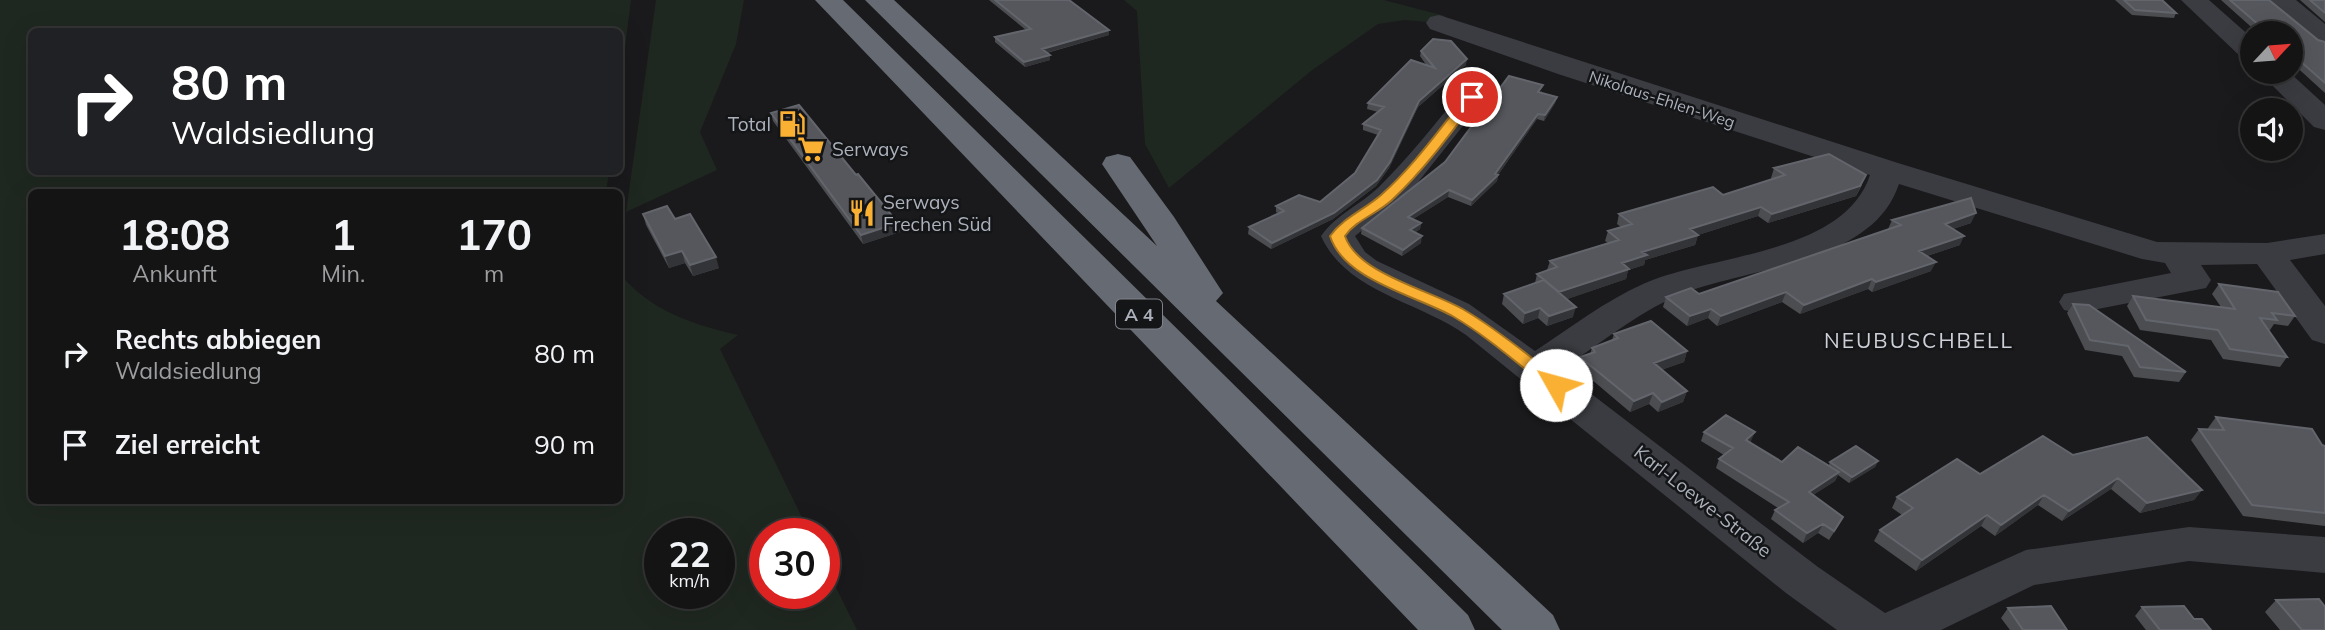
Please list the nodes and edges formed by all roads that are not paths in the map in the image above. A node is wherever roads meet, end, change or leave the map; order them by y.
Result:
1 (828, 0) edge
2 (878, 0) edge
3 (2194, 0) edge
4 (2280, 0) edge
5 (1439, 23) dead end
6 (2320, 31) edge
7 (2240, 41) edge
8 (2286, 84) edge
9 (1472, 97) dead end
10 (2325, 121) edge
11 (1118, 164) dead end
12 (1887, 170) junction
13 (2325, 244) edge
14 (2266, 253) junction
15 (2177, 255) junction
16 (2077, 302) edge
17 (2325, 332) edge
18 (1235, 342) junction
19 (1536, 369) junction
20 (2325, 555) edge
21 (1450, 630) edge
22 (1535, 630) edge
23 (1873, 630) edge
24 (1895, 630) edge

1 - 21 highway, A 4
2 - 18 highway, A 4
3 - 7 street
4 - 6 street
5 - 12 street, Nikolaus-Ehlen-Weg
8 - 10 street
9 - 19 street, Karl-Loewe-Straße
11 - 18 highway
12 - 15 street, Nikolaus-Ehlen-Weg
12 - 19 street
13 - 14 street, Nikolaus-Ehlen-Weg
14 - 15 street, Nikolaus-Ehlen-Weg
14 - 17 street
15 - 16 street
18 - 22 highway, A 4
19 - 23 street, Karl-Loewe-Straße
20 - 24 street

